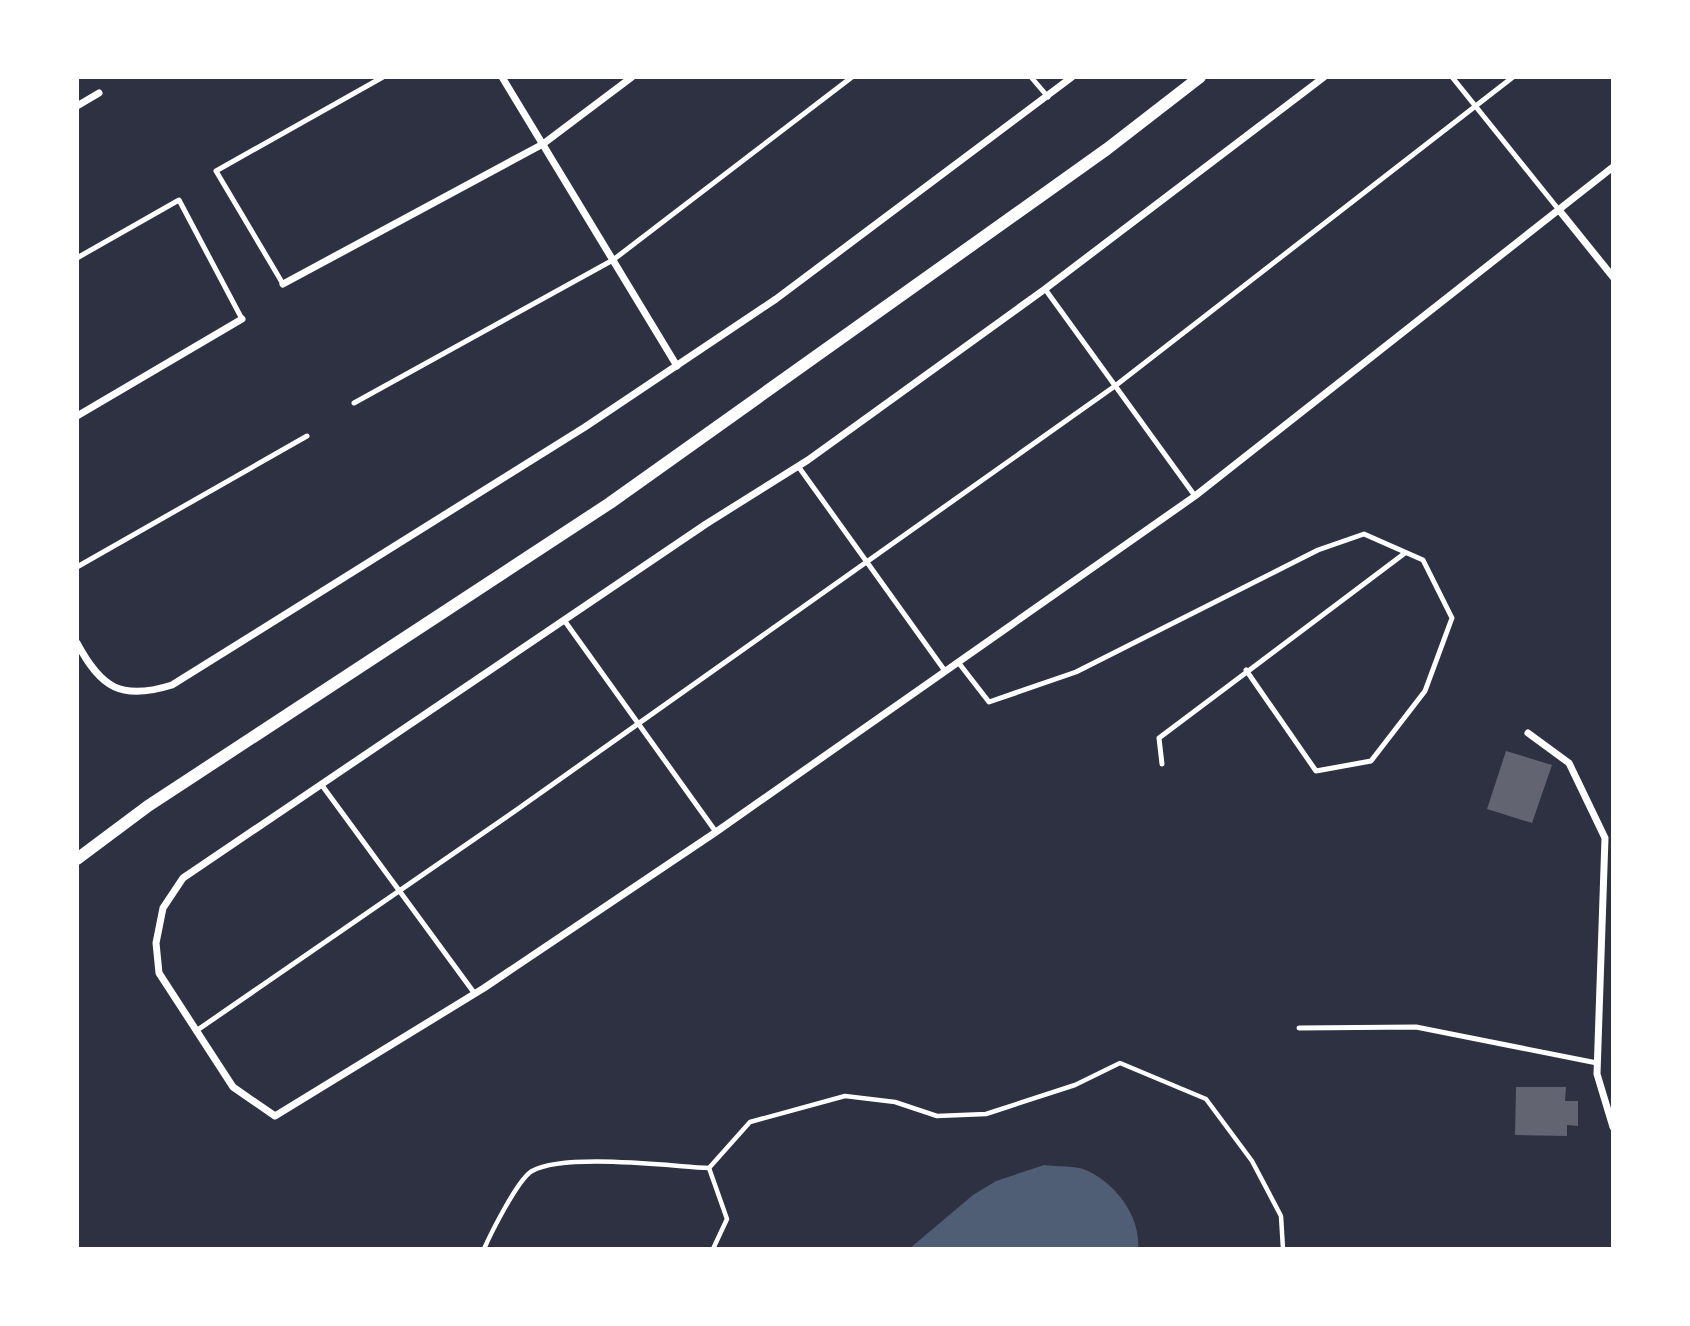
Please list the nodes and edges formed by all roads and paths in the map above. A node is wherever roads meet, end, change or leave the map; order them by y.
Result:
1 (383, 77) edge
2 (502, 77) edge
3 (632, 77) edge
4 (852, 77) edge
5 (1031, 77) edge
6 (1072, 77) edge
7 (1200, 77) edge
8 (1324, 77) edge
9 (1452, 77) edge
10 (1513, 77) edge
11 (99, 93) dead end
12 (1048, 97) junction
13 (77, 106) edge
14 (1476, 107) junction
15 (543, 144) junction
16 (1613, 167) edge
17 (1559, 210) junction
18 (77, 258) edge
19 (613, 260) junction
20 (1613, 277) edge
21 (283, 284) joint
22 (1045, 289) junction
23 (242, 318) joint
24 (677, 366) junction
25 (1115, 386) junction
26 (354, 403) dead end
27 (77, 416) edge
28 (307, 436) dead end
29 (798, 467) junction
30 (1195, 496) junction
31 (1405, 552) junction
32 (868, 561) junction
33 (77, 567) edge
34 (564, 620) junction
35 (77, 643) edge
36 (958, 662) junction
37 (1246, 670) junction
38 (945, 671) junction
39 (640, 723) junction
40 (1528, 733) dead end
41 (1162, 764) dead end
42 (321, 784) junction
43 (716, 832) junction
44 (1613, 849) edge
45 (1604, 852) junction
46 (77, 859) edge
47 (399, 891) junction
48 (475, 994) junction
49 (1299, 1028) dead end
50 (196, 1031) junction
51 (1597, 1063) junction
52 (1613, 1126) edge
53 (709, 1168) junction
54 (484, 1249) edge
55 (713, 1249) edge
56 (1283, 1249) edge

1 - 21 lane
2 - 15 street
3 - 15 street
4 - 19 lane
5 - 12 lane
6 - 12 street
7 - 46 street
8 - 22 street
9 - 14 lane
10 - 14 lane
11 - 13 street
12 - 24 street
14 - 17 lane
14 - 25 lane
15 - 19 street
15 - 21 street
16 - 17 street
17 - 20 street
17 - 30 street
18 - 23 lane
19 - 24 street
19 - 26 lane
22 - 25 lane
22 - 29 street
23 - 27 street
24 - 35 street
25 - 30 lane
25 - 32 lane
28 - 33 lane
29 - 32 lane
29 - 34 street
30 - 36 street
31 - 36 lane
31 - 37 lane
31 - 37 lane
32 - 38 lane
32 - 39 lane
34 - 39 lane
34 - 42 street
36 - 38 street
37 - 41 lane
38 - 43 street
39 - 43 lane
39 - 47 lane
40 - 45 street
42 - 47 lane
42 - 50 street
43 - 48 street
44 - 45 lane
45 - 51 street
47 - 48 lane
47 - 50 lane
48 - 50 street
49 - 51 lane
51 - 52 street
53 - 54 path
53 - 55 path
53 - 56 path

